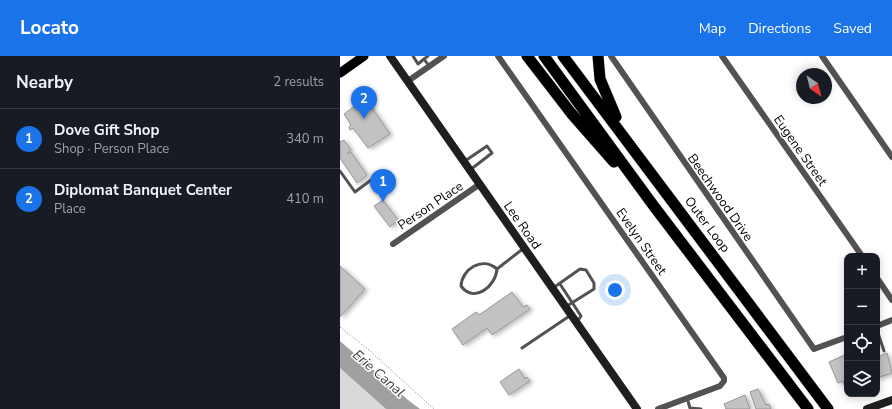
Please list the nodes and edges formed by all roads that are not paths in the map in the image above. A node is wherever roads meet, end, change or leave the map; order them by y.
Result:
1 (364, 56) edge
2 (390, 56) edge
3 (413, 56) edge
4 (428, 56) edge
5 (444, 56) edge
6 (498, 56) edge
7 (527, 56) edge
8 (544, 56) edge
9 (563, 56) edge
10 (598, 56) edge
11 (611, 56) edge
12 (722, 56) edge
13 (822, 56) edge
14 (424, 59) junction
15 (429, 66) junction
16 (340, 73) edge
17 (408, 81) junction
18 (892, 157) edge
19 (464, 162) junction
20 (470, 170) junction
21 (340, 171) edge
22 (375, 177) dead end
23 (656, 177) junction
24 (480, 184) junction
25 (653, 205) junction
26 (393, 244) dead end
27 (524, 248) junction
28 (860, 253) edge
29 (497, 269) junction
30 (880, 282) edge
31 (556, 286) junction
32 (892, 300) edge
33 (569, 305) junction
34 (571, 315) junction
35 (576, 322) junction
36 (892, 322) edge
37 (880, 325) edge
38 (844, 338) edge
39 (880, 339) edge
40 (522, 348) dead end
41 (884, 351) dead end
42 (687, 398) junction
43 (892, 400) edge
44 (689, 408) edge
45 (637, 409) edge
46 (659, 409) edge
47 (701, 409) edge
48 (808, 409) edge
49 (828, 409) edge
50 (867, 409) edge

1 - 16 main road
2 - 17 street, Lee Road
3 - 14 lane
4 - 14 lane
5 - 15 street
6 - 42 street, Evelyn Street
7 - 25 highway
8 - 25 highway
9 - 23 highway, Outer Loop
10 - 23 highway
11 - 38 street, Beechwood Drive
12 - 28 street, Eugene Street
13 - 18 street
14 - 15 lane
15 - 17 street
17 - 19 street, Lee Road
19 - 20 street, Lee Road
19 - 20 lane
20 - 24 street, Lee Road
21 - 22 lane
23 - 49 highway, Outer Loop
24 - 26 street, Person Place
24 - 27 street, Lee Road
25 - 48 highway
27 - 29 lane
27 - 31 street, Lee Road
29 - 29 lane
30 - 32 street
31 - 33 street, Lee Road
31 - 33 lane
33 - 34 street, Lee Road
33 - 35 lane
34 - 35 street, Lee Road
34 - 40 lane
35 - 45 street, Lee Road
36 - 37 street
39 - 41 lane
42 - 44 lane
42 - 46 street, Evelyn Street
43 - 50 street
44 - 47 lane

